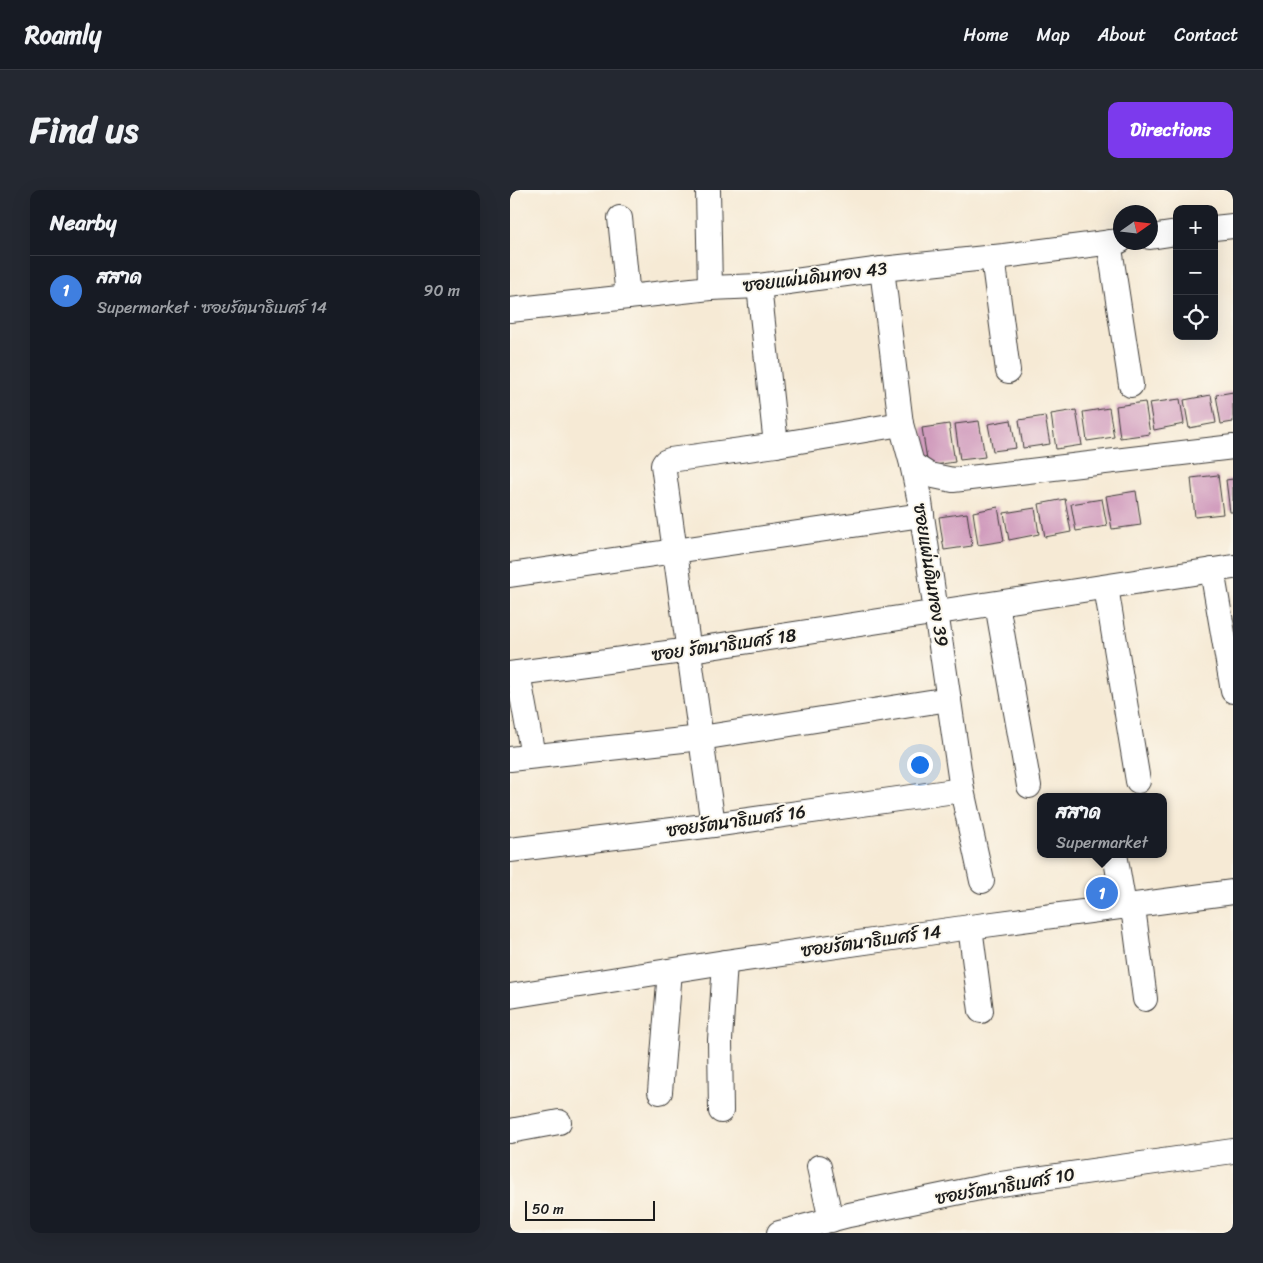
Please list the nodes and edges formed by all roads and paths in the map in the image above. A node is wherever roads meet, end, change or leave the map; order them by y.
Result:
1 (708, 190) edge
2 (620, 218) dead end
3 (1173, 234) edge
4 (1158, 236) edge
5 (1113, 241) edge
6 (1115, 250) edge
7 (993, 257) junction
8 (882, 269) junction
9 (759, 286) junction
10 (710, 288) junction
11 (628, 297) junction
12 (510, 310) edge
13 (1008, 371) dead end
14 (1131, 385) dead end
15 (901, 424) junction
16 (776, 445) junction
17 (1233, 447) edge
18 (912, 464) junction
19 (952, 480) junction
20 (921, 508) junction
21 (675, 550) junction
22 (1223, 568) edge
23 (510, 575) edge
24 (1106, 587) junction
25 (997, 604) junction
26 (937, 613) junction
27 (690, 650) junction
28 (514, 674) edge
29 (1233, 691) edge
30 (949, 699) junction
31 (701, 738) junction
32 (534, 756) junction
33 (510, 759) edge
34 (1138, 781) dead end
35 (1029, 786) dead end
36 (962, 790) junction
37 (713, 825) junction
38 (510, 850) edge
39 (1116, 858) edge
40 (982, 881) dead end
41 (1233, 892) edge
42 (1124, 906) junction
43 (970, 927) junction
44 (726, 962) junction
45 (670, 971) junction
46 (510, 996) edge
47 (1145, 999) dead end
48 (982, 1011) dead end
49 (660, 1092) dead end
50 (720, 1111) dead end
51 (559, 1122) dead end
52 (510, 1131) edge
53 (1233, 1151) edge
54 (819, 1167) dead end
55 (831, 1220) junction
56 (779, 1233) edge

1 - 10 street
2 - 11 street
3 - 4 street
5 - 7 street, ซอยแผ่นดินทอง 43
6 - 14 street
7 - 8 street, ซอยแผ่นดินทอง 43
7 - 13 street
8 - 9 street, ซอยแผ่นดินทอง 43
8 - 15 street, ซอยแผ่นดินทอง 39
9 - 10 street, ซอยแผ่นดินทอง 43
9 - 16 street
10 - 11 street, ซอยแผ่นดินทอง 43
11 - 12 street, ซอยแผ่นดินทอง 43
15 - 16 street
15 - 18 street, ซอยแผ่นดินทอง 39
16 - 21 street
17 - 19 street
18 - 19 street
18 - 20 street, ซอยแผ่นดินทอง 39
19 - 20 street
20 - 21 street
20 - 26 street, ซอยแผ่นดินทอง 39
21 - 23 street
21 - 27 street
22 - 24 street, ซอย รัตนาธิเบศร์ 18
22 - 29 street
24 - 25 street, ซอย รัตนาธิเบศร์ 18
24 - 34 street
25 - 26 street, ซอย รัตนาธิเบศร์ 18
25 - 35 street
26 - 27 street, ซอย รัตนาธิเบศร์ 18
26 - 30 street, ซอยแผ่นดินทอง 39
27 - 28 street, ซอย รัตนาธิเบศร์ 18
27 - 31 street
28 - 32 street
30 - 31 street
30 - 36 street, ซอยแผ่นดินทอง 39
31 - 32 street
31 - 37 street
32 - 33 street
36 - 37 street, ซอยรัตนาธิเบศร์ 16
36 - 40 street, ซอยแผ่นดินทอง 39
37 - 38 street, ซอยรัตนาธิเบศร์ 16
39 - 42 street
41 - 42 street, ซอยรัตนาธิเบศร์ 14
42 - 43 street, ซอยรัตนาธิเบศร์ 14
42 - 47 street
43 - 44 street, ซอยรัตนาธิเบศร์ 14
43 - 48 street
44 - 45 street, ซอยรัตนาธิเบศร์ 14
44 - 50 street
45 - 46 street, ซอยรัตนาธิเบศร์ 14
45 - 49 street
51 - 52 street
53 - 55 street, ซอยรัตนาธิเบศร์ 10
54 - 55 street
55 - 56 street, ซอยรัตนาธิเบศร์ 10

